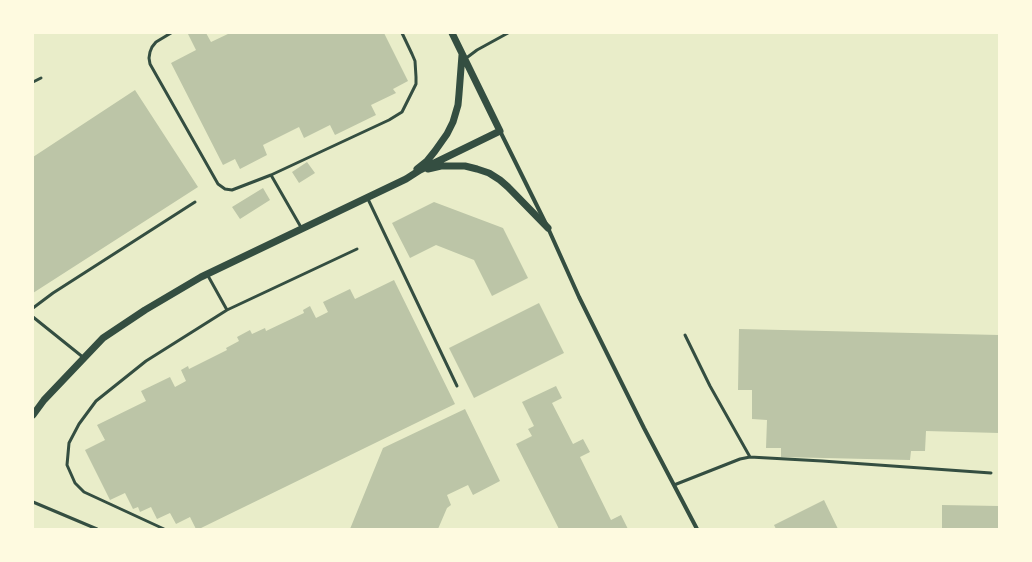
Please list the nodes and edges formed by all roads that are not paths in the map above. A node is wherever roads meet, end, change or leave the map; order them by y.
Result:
1 (171, 33) edge
2 (402, 33) edge
3 (452, 33) edge
4 (508, 33) edge
5 (464, 56) junction
6 (40, 78) dead end
7 (33, 82) edge
8 (500, 131) junction
9 (420, 170) junction
10 (271, 175) junction
11 (406, 179) junction
12 (367, 197) junction
13 (195, 202) dead end
14 (548, 228) junction
15 (302, 229) junction
16 (357, 249) dead end
17 (207, 274) junction
18 (33, 308) edge
19 (227, 310) junction
20 (33, 317) edge
21 (685, 335) dead end
22 (84, 358) junction
23 (457, 386) dead end
24 (33, 415) edge
25 (750, 457) junction
26 (991, 473) dead end
27 (674, 485) junction
28 (33, 502) edge
29 (97, 529) edge
30 (164, 529) edge
31 (697, 529) edge

1 - 10 lane
2 - 10 lane
3 - 5 street
4 - 5 lane
5 - 8 street
5 - 11 street
6 - 7 lane
8 - 9 street
8 - 14 street
9 - 11 street
9 - 14 street
10 - 15 lane
11 - 12 street
12 - 15 street
12 - 23 lane
13 - 18 lane
14 - 27 street
15 - 17 street
16 - 19 lane
17 - 19 lane
17 - 22 street
19 - 30 lane
20 - 22 lane
21 - 25 lane
22 - 24 street
25 - 26 lane
25 - 27 lane
27 - 31 street
28 - 29 lane

